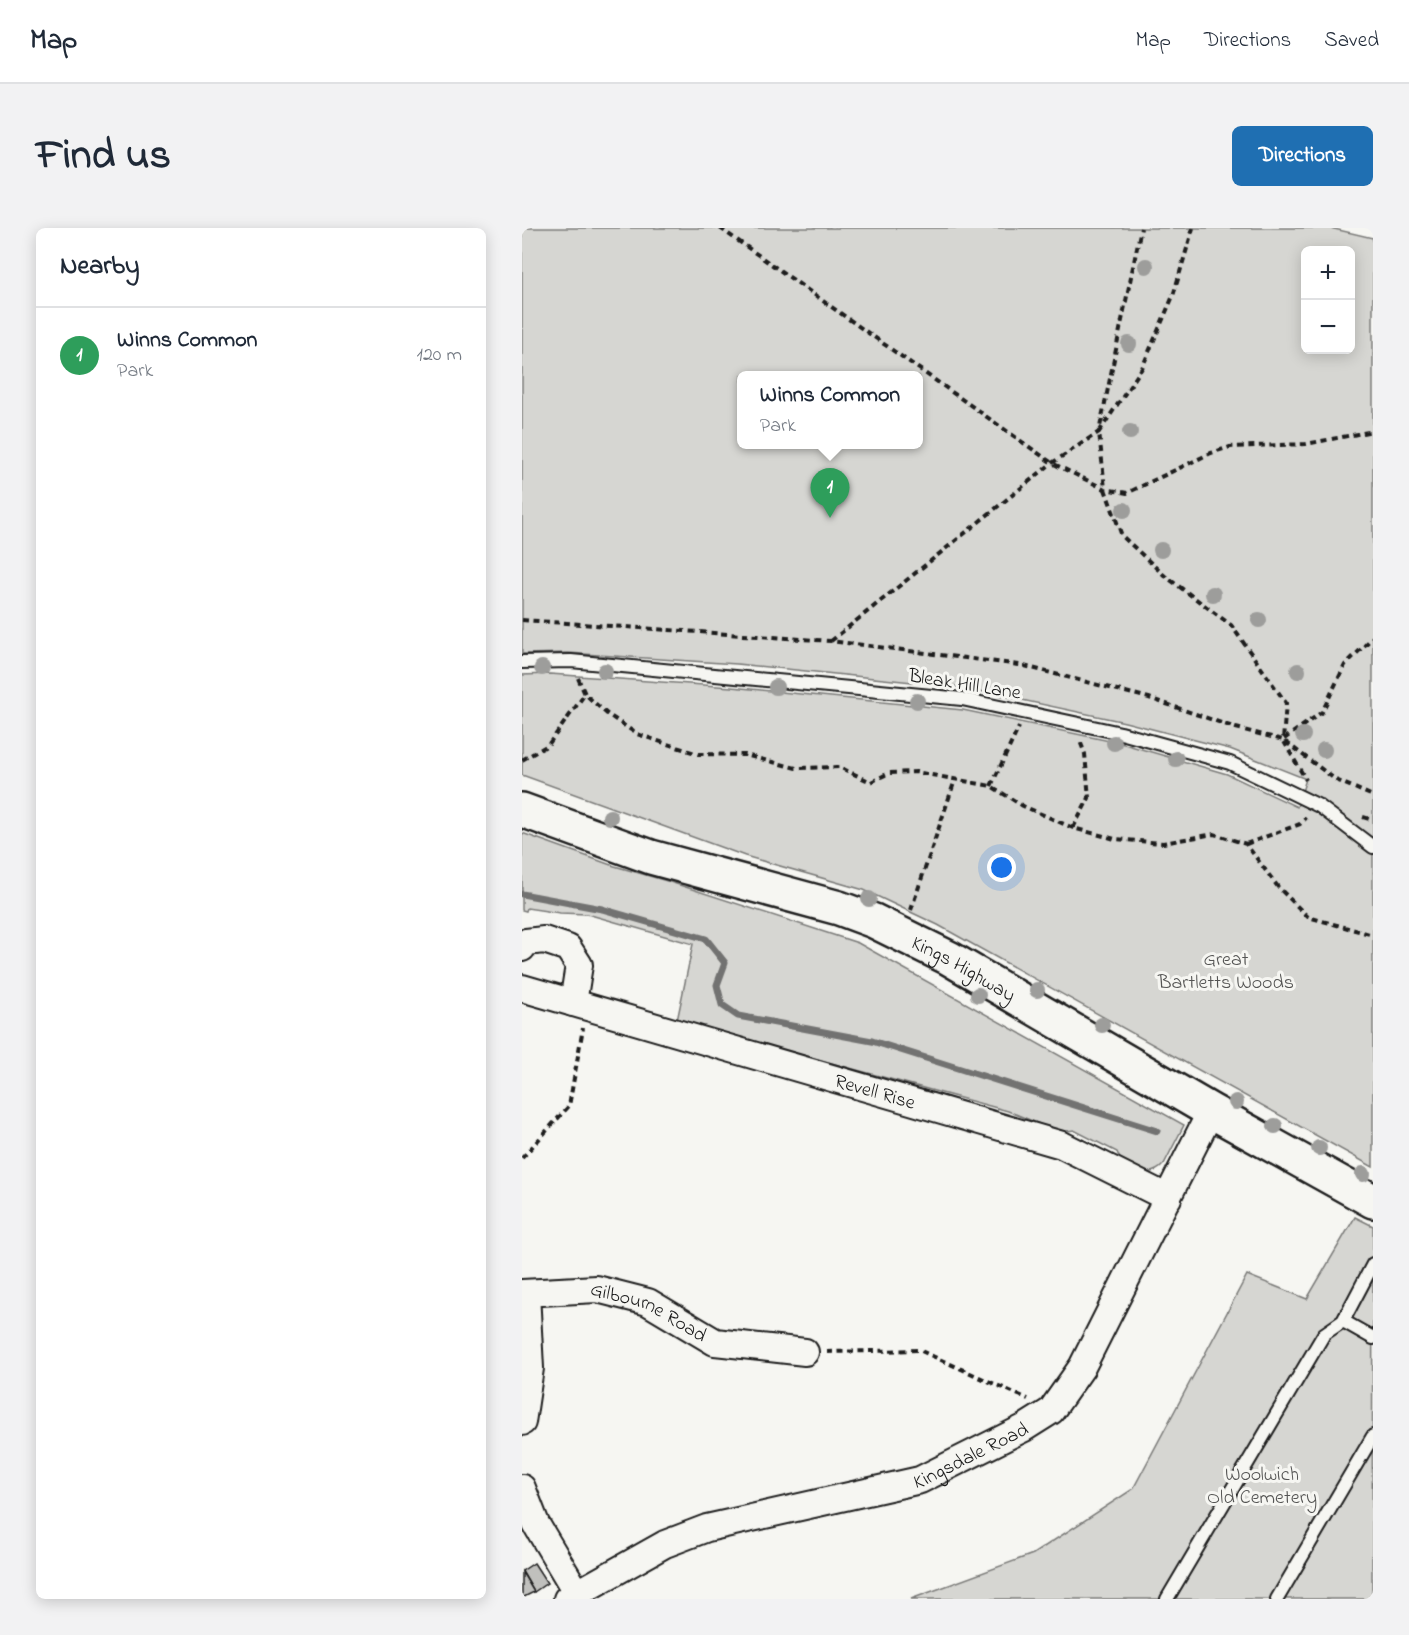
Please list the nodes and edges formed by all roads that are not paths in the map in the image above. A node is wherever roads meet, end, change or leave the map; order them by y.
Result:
1 (522, 662) edge
2 (522, 810) edge
3 (1373, 847) edge
4 (522, 948) edge
5 (522, 988) edge
6 (580, 1005) junction
7 (1211, 1111) junction
8 (1168, 1198) junction
9 (1373, 1201) edge
10 (1373, 1264) edge
11 (524, 1293) edge
12 (1343, 1321) junction
13 (1373, 1338) edge
14 (805, 1352) road end
15 (522, 1422) edge
16 (1373, 1436) edge
17 (522, 1488) edge
18 (572, 1596) edge
19 (1167, 1599) edge
20 (1277, 1599) edge

1 - 3 lane, Bleak Hill Lane
2 - 7 street, Kings Highway
4 - 6 street
5 - 6 street, Revell Rise
6 - 8 street, Revell Rise
7 - 8 street, Kingsdale Road
7 - 9 street, Kings Highway
8 - 18 street, Kingsdale Road
10 - 12 lane
11 - 14 street, Gilbourne Road
11 - 15 street, Gilbourne Road
12 - 13 lane
12 - 19 lane
16 - 20 lane
17 - 18 street

